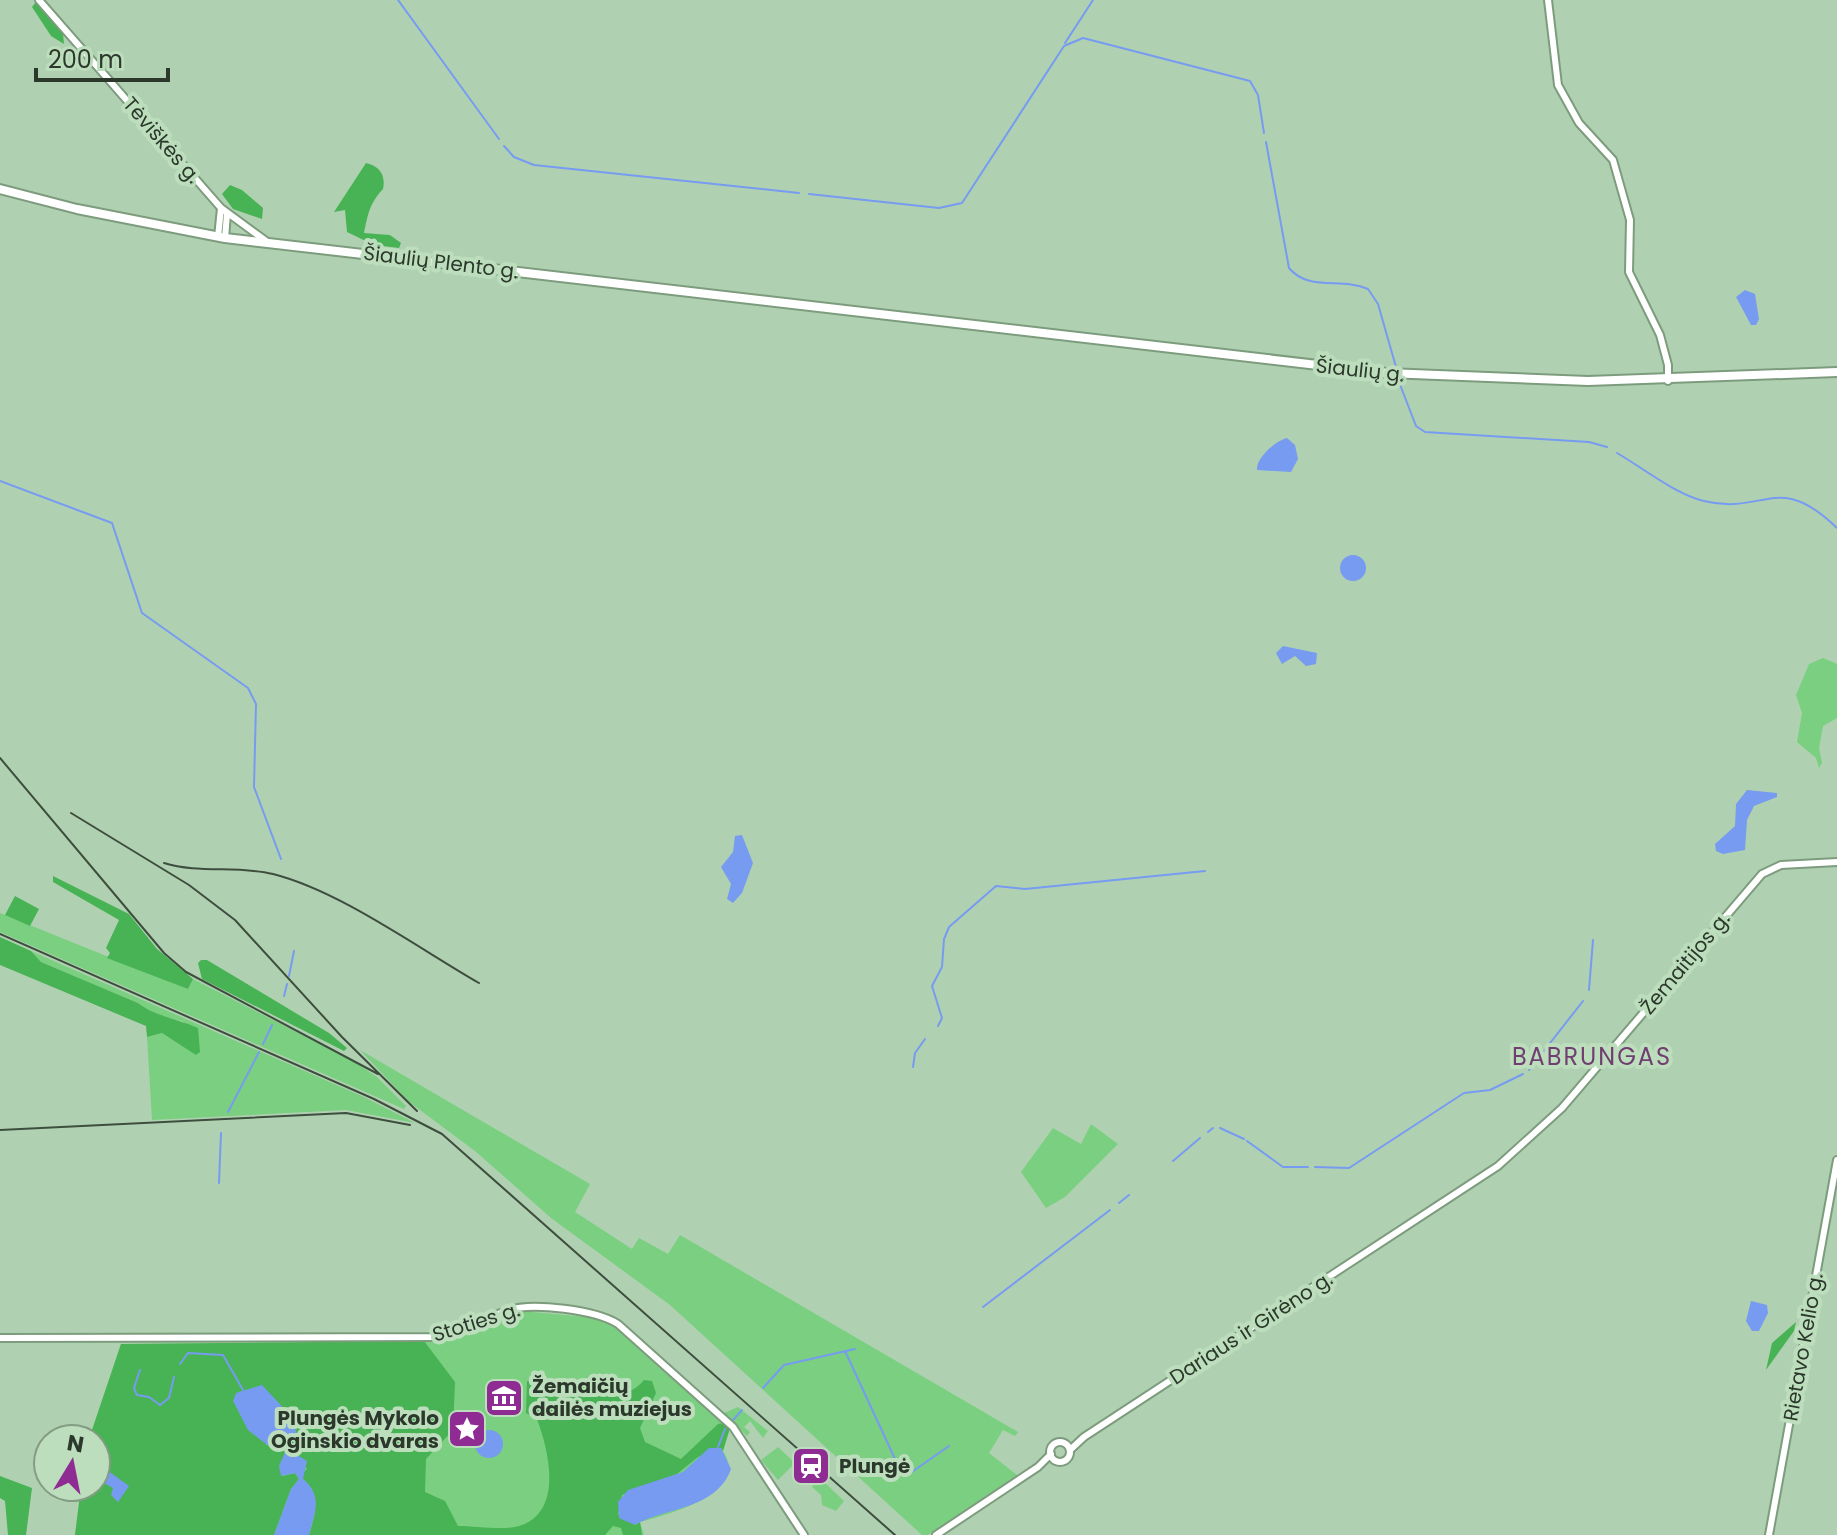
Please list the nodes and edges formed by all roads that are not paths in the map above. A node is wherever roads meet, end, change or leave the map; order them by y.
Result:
1 (39, 0) edge
2 (1548, 0) edge
3 (0, 189) edge
4 (224, 211) junction
5 (222, 237) junction
6 (269, 242) junction
7 (886, 315) joint
8 (1837, 372) edge
9 (1668, 381) junction
10 (1837, 862) edge
11 (1837, 1160) edge
12 (1420, 1217) joint
13 (0, 1338) edge
14 (1068, 1447) junction
15 (1053, 1457) junction
16 (804, 1535) edge
17 (936, 1535) edge
18 (1769, 1535) edge

1 - 4 main road, Tėviškės g.
2 - 9 main road
3 - 5 highway, Šiaulių Plento g.
4 - 5 main road
4 - 6 main road, Tėviškės g.
5 - 6 highway, Šiaulių Plento g.
6 - 7 highway, Šiaulių Plento g.
7 - 9 highway, Šiaulių g.
8 - 9 highway, Šiaulių g.
10 - 12 main road, Žemaitijos g.
11 - 18 main road, Rietavo Kelio g.
12 - 14 main road, Dariaus ir Girėno g.
13 - 16 main road, Stoties g.
14 - 15 main road, Dariaus ir Girėno g.
14 - 15 main road, Dariaus ir Girėno g.
15 - 17 main road, Dariaus ir Girėno g.

